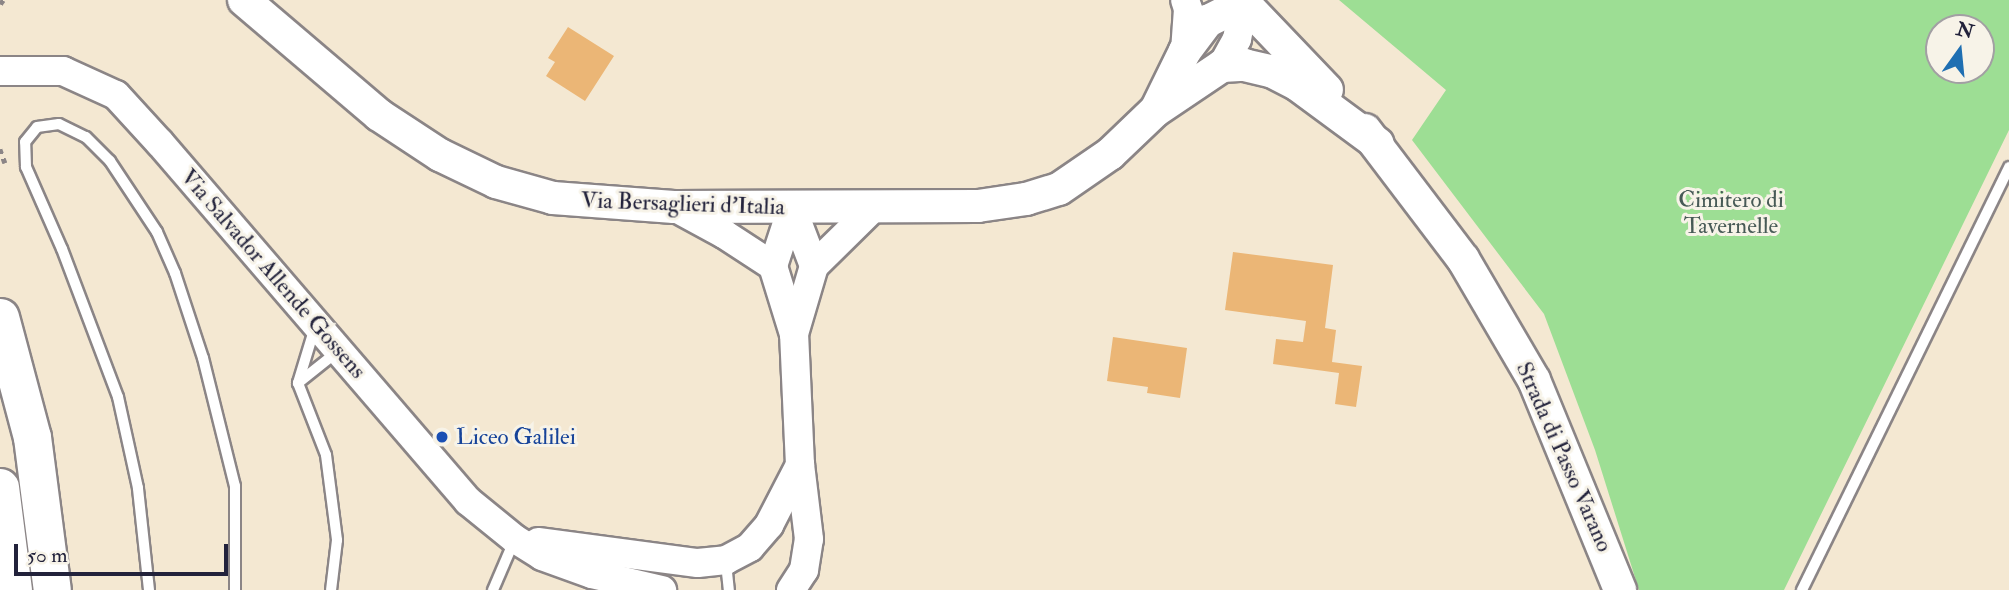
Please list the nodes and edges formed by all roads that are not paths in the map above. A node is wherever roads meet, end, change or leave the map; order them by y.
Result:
1 (244, 0) edge
2 (1185, 0) edge
3 (1242, 2) edge
4 (1185, 51) junction
5 (1222, 66) junction
6 (0, 71) edge
7 (1155, 111) junction
8 (1378, 144) junction
9 (2009, 167) edge
10 (874, 207) junction
11 (674, 208) junction
12 (792, 208) junction
13 (814, 265) junction
14 (773, 266) junction
15 (0, 317) edge
16 (316, 325) junction
17 (794, 334) junction
18 (339, 351) junction
19 (298, 383) junction
20 (800, 465) junction
21 (0, 487) edge
22 (515, 539) junction
23 (726, 560) junction
24 (13, 590) edge
25 (52, 590) edge
26 (149, 590) edge
27 (235, 590) edge
28 (331, 590) edge
29 (493, 590) edge
30 (662, 590) edge
31 (729, 590) edge
32 (791, 590) edge
33 (1620, 590) edge
34 (1802, 590) edge

1 - 11 main road, Via Bersaglieri d'Italia
2 - 4 street, Via Bersaglieri d'Italia
3 - 4 main road, Via Bersaglieri d'Italia
3 - 5 street, Via Bersaglieri d'Italia
3 - 8 main road, Strada di Passo Varano
4 - 7 main road, Via Bersaglieri d'Italia
5 - 7 main road, Via Bersaglieri d'Italia
5 - 8 main road
6 - 16 street, Via Salvador Allende Gossens
7 - 10 main road, Via Bersaglieri d'Italia
8 - 33 main road, Strada di Passo Varano
9 - 34 lane
10 - 12 main road, Via Bersaglieri d'Italia
10 - 13 street
11 - 12 main road, Via Bersaglieri d'Italia
11 - 14 street
12 - 13 street
12 - 14 street
13 - 17 street
14 - 17 street
15 - 25 highway
16 - 18 street, Via Salvador Allende Gossens
16 - 19 lane
17 - 20 street
18 - 19 lane
18 - 22 street, Via Salvador Allende Gossens
19 - 28 lane
20 - 23 street
20 - 32 street
21 - 24 highway
22 - 23 street
22 - 29 lane
22 - 30 street, Via Salvador Allende Gossens
23 - 31 lane
26 - 27 lane

